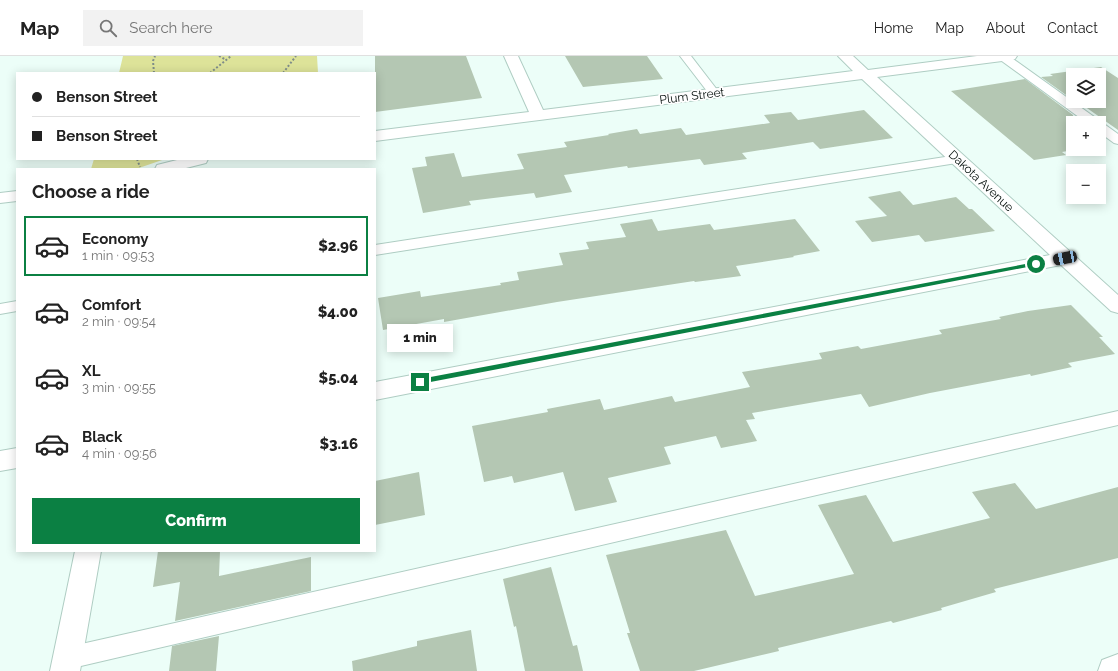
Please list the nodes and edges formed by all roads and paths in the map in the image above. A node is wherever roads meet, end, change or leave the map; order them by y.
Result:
1 (155, 56) edge
2 (219, 56) edge
3 (231, 56) edge
4 (296, 56) edge
5 (511, 56) edge
6 (685, 56) edge
7 (845, 56) edge
8 (1006, 56) edge
9 (226, 60) junction
10 (154, 72) edge
11 (211, 72) edge
12 (284, 72) edge
13 (865, 74) junction
14 (714, 93) junction
15 (538, 116) junction
16 (1086, 116) edge
17 (1106, 131) edge
18 (376, 136) edge
19 (1118, 140) edge
20 (958, 159) junction
21 (196, 160) edge
22 (167, 168) edge
23 (16, 196) edge
24 (0, 198) edge
25 (376, 250) edge
26 (1065, 258) junction
27 (16, 306) edge
28 (1118, 306) edge
29 (0, 309) edge
30 (376, 390) edge
31 (1118, 418) edge
32 (16, 458) edge
33 (0, 461) edge
34 (88, 552) edge
35 (66, 664) edge
36 (1118, 669) edge
37 (1113, 671) edge

1 - 10 path
2 - 9 path
3 - 9 path
4 - 12 path
5 - 15 street
6 - 14 lane
7 - 13 street, Dakota Avenue
8 - 13 street, Plum Street
8 - 16 lane
9 - 11 path
13 - 14 street, Plum Street
13 - 20 street, Dakota Avenue
14 - 15 street, Plum Street
15 - 18 street, Plum Street
17 - 19 lane
20 - 25 lane
20 - 26 street, Dakota Avenue
21 - 22 street
23 - 24 street
26 - 28 street, Dakota Avenue
26 - 30 street
27 - 29 lane
31 - 35 lane
32 - 33 street
34 - 35 street
36 - 37 street

